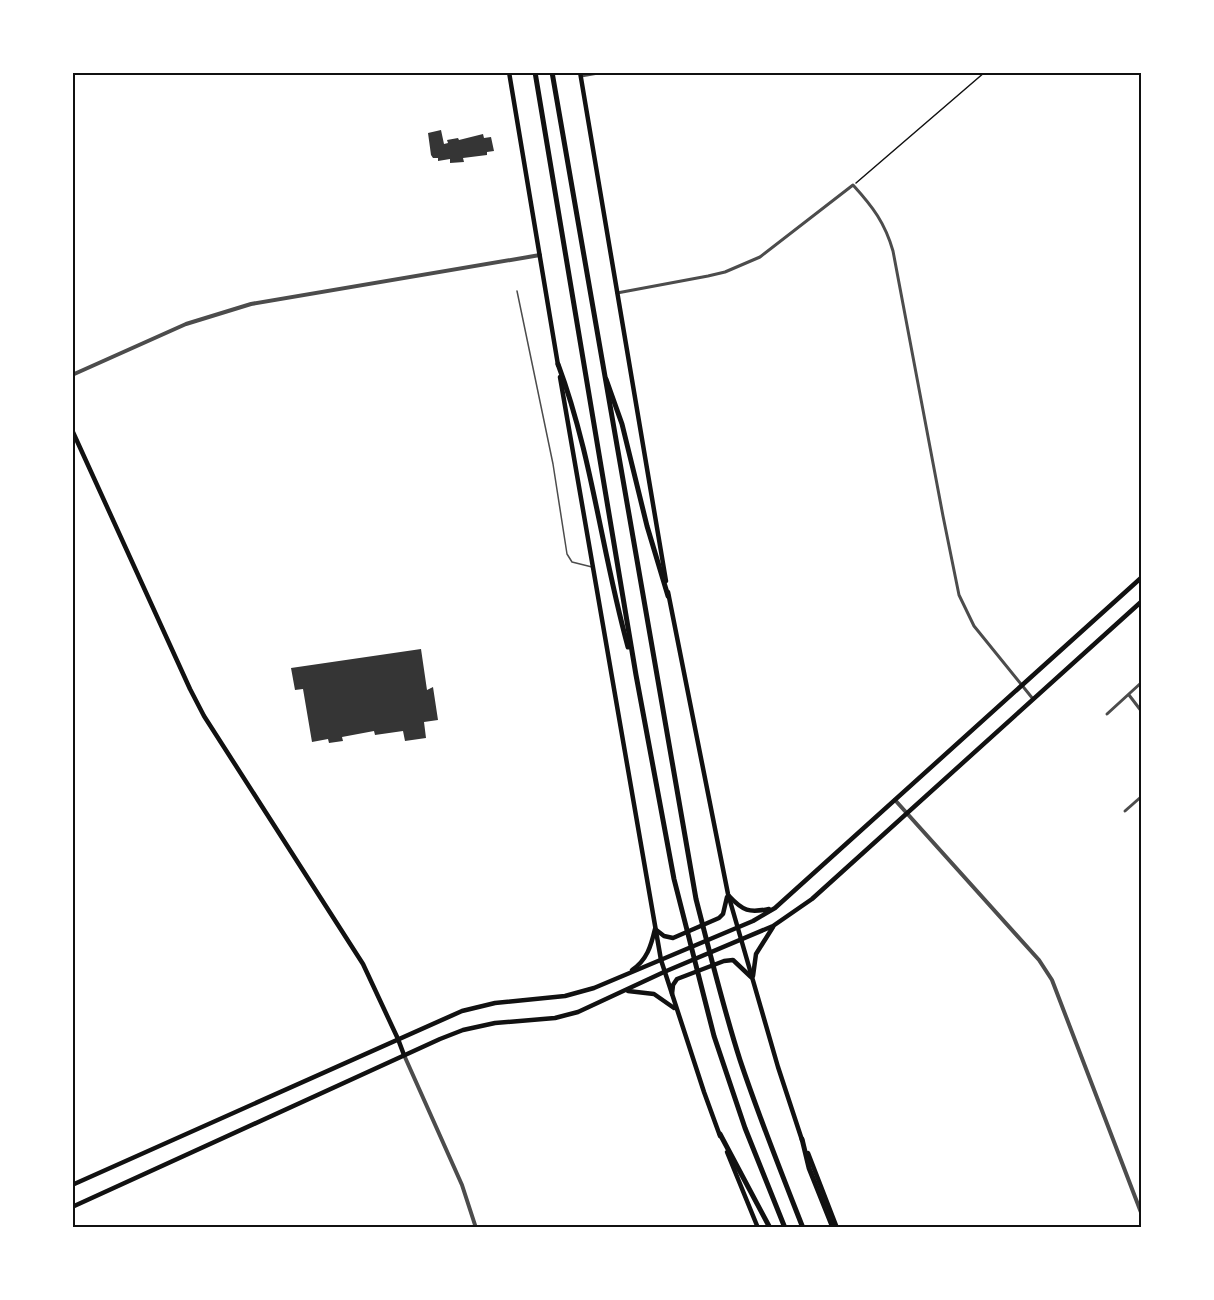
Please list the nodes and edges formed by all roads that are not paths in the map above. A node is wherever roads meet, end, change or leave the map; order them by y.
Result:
1 (509, 72) edge
2 (535, 72) edge
3 (552, 72) edge
4 (604, 72) edge
5 (580, 74) edge
6 (540, 255) junction
7 (517, 291) dead end
8 (618, 292) junction
9 (558, 364) junction
10 (602, 367) junction
11 (72, 375) edge
12 (72, 430) edge
13 (593, 567) junction
14 (1142, 577) edge
15 (668, 596) junction
16 (1142, 601) edge
17 (636, 675) junction
18 (1142, 682) edge
19 (1023, 685) junction
20 (1128, 694) junction
21 (1033, 699) junction
22 (1142, 712) edge
23 (1107, 714) dead end
24 (1142, 796) edge
25 (895, 800) junction
26 (1125, 811) dead end
27 (907, 813) junction
28 (728, 894) junction
29 (775, 908) junction
30 (773, 926) junction
31 (737, 927) junction
32 (655, 929) junction
33 (741, 940) junction
34 (661, 960) junction
35 (664, 972) junction
36 (621, 977) junction
37 (753, 979) junction
38 (625, 991) junction
39 (672, 996) junction
40 (677, 1010) junction
41 (398, 1039) junction
42 (404, 1055) junction
43 (720, 1134) junction
44 (802, 1139) joint
45 (72, 1185) edge
46 (72, 1207) edge
47 (1142, 1215) edge
48 (476, 1228) edge
49 (758, 1228) edge
50 (770, 1228) edge
51 (785, 1228) edge
52 (803, 1228) edge
53 (835, 1228) edge

1 - 6 main road
2 - 17 highway
3 - 10 highway
4 - 5 street
5 - 8 main road
6 - 9 main road
6 - 11 street
7 - 13 lane
8 - 15 main road
8 - 19 street
9 - 13 main road
9 - 17 highway
10 - 15 highway
10 - 52 highway
12 - 41 main road
13 - 32 main road
14 - 19 main road
15 - 28 main road
16 - 21 main road
17 - 51 highway
18 - 20 street
19 - 21 street
19 - 25 main road
20 - 22 street
20 - 23 street
21 - 27 main road
24 - 26 street
25 - 27 street
25 - 29 main road
27 - 30 main road
27 - 47 street
28 - 29 main road
28 - 31 main road
28 - 32 main road
29 - 31 main road
30 - 33 main road
30 - 37 main road
31 - 33 main road
31 - 34 main road
32 - 34 main road
32 - 36 main road
33 - 35 main road
33 - 37 main road
34 - 35 main road
34 - 36 main road
35 - 38 main road
35 - 39 main road
36 - 41 main road
37 - 39 main road
37 - 44 main road
38 - 40 main road
38 - 42 main road
39 - 40 main road
40 - 43 main road
41 - 42 main road
41 - 45 main road
42 - 46 main road
42 - 48 street
43 - 49 main road
43 - 50 highway
44 - 53 highway

